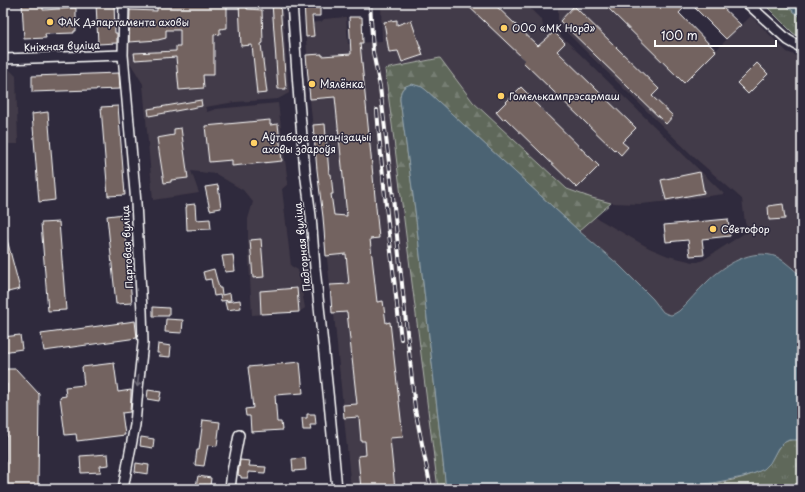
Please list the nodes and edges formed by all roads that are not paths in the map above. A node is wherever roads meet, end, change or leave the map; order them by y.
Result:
1 (124, 3) edge
2 (292, 3) edge
3 (747, 3) edge
4 (802, 48) edge
5 (123, 55) junction
6 (3, 59) edge
7 (239, 435) dead end
8 (123, 489) edge
9 (230, 489) edge
10 (337, 489) edge

1 - 5 street, Партовая вуліца
2 - 10 street, Падгорная вуліца
3 - 4 street
5 - 6 street, Кніжная вуліца
5 -> 8 street, Партовая вуліца
7 - 9 street

